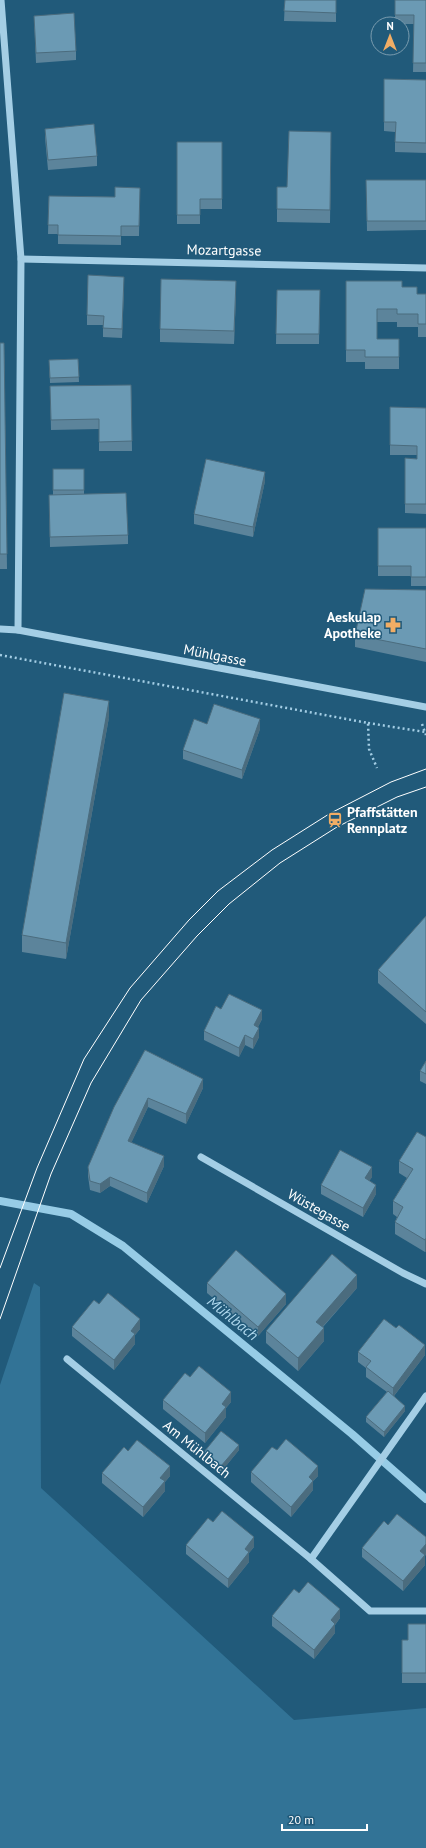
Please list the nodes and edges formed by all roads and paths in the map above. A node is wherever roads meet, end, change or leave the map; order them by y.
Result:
1 (1, 0) edge
2 (21, 259) junction
3 (426, 268) edge
4 (0, 629) edge
5 (18, 630) junction
6 (0, 655) edge
7 (426, 707) edge
8 (368, 723) junction
9 (425, 732) dead end
10 (377, 768) dead end
11 (201, 1156) dead end
12 (426, 1284) edge
13 (67, 1359) dead end
14 (426, 1396) edge
15 (311, 1559) junction
16 (426, 1611) edge

1 - 2 street
2 - 3 street, Mozartgasse
2 - 5 street
4 - 5 street, Mühlgasse
5 - 7 street, Mühlgasse
6 - 8 path
8 - 9 path
8 - 10 path
11 - 12 street, Wüstegasse
13 - 15 street, Am Mühlbach
14 - 15 street
15 - 16 street, Am Mühlbach

